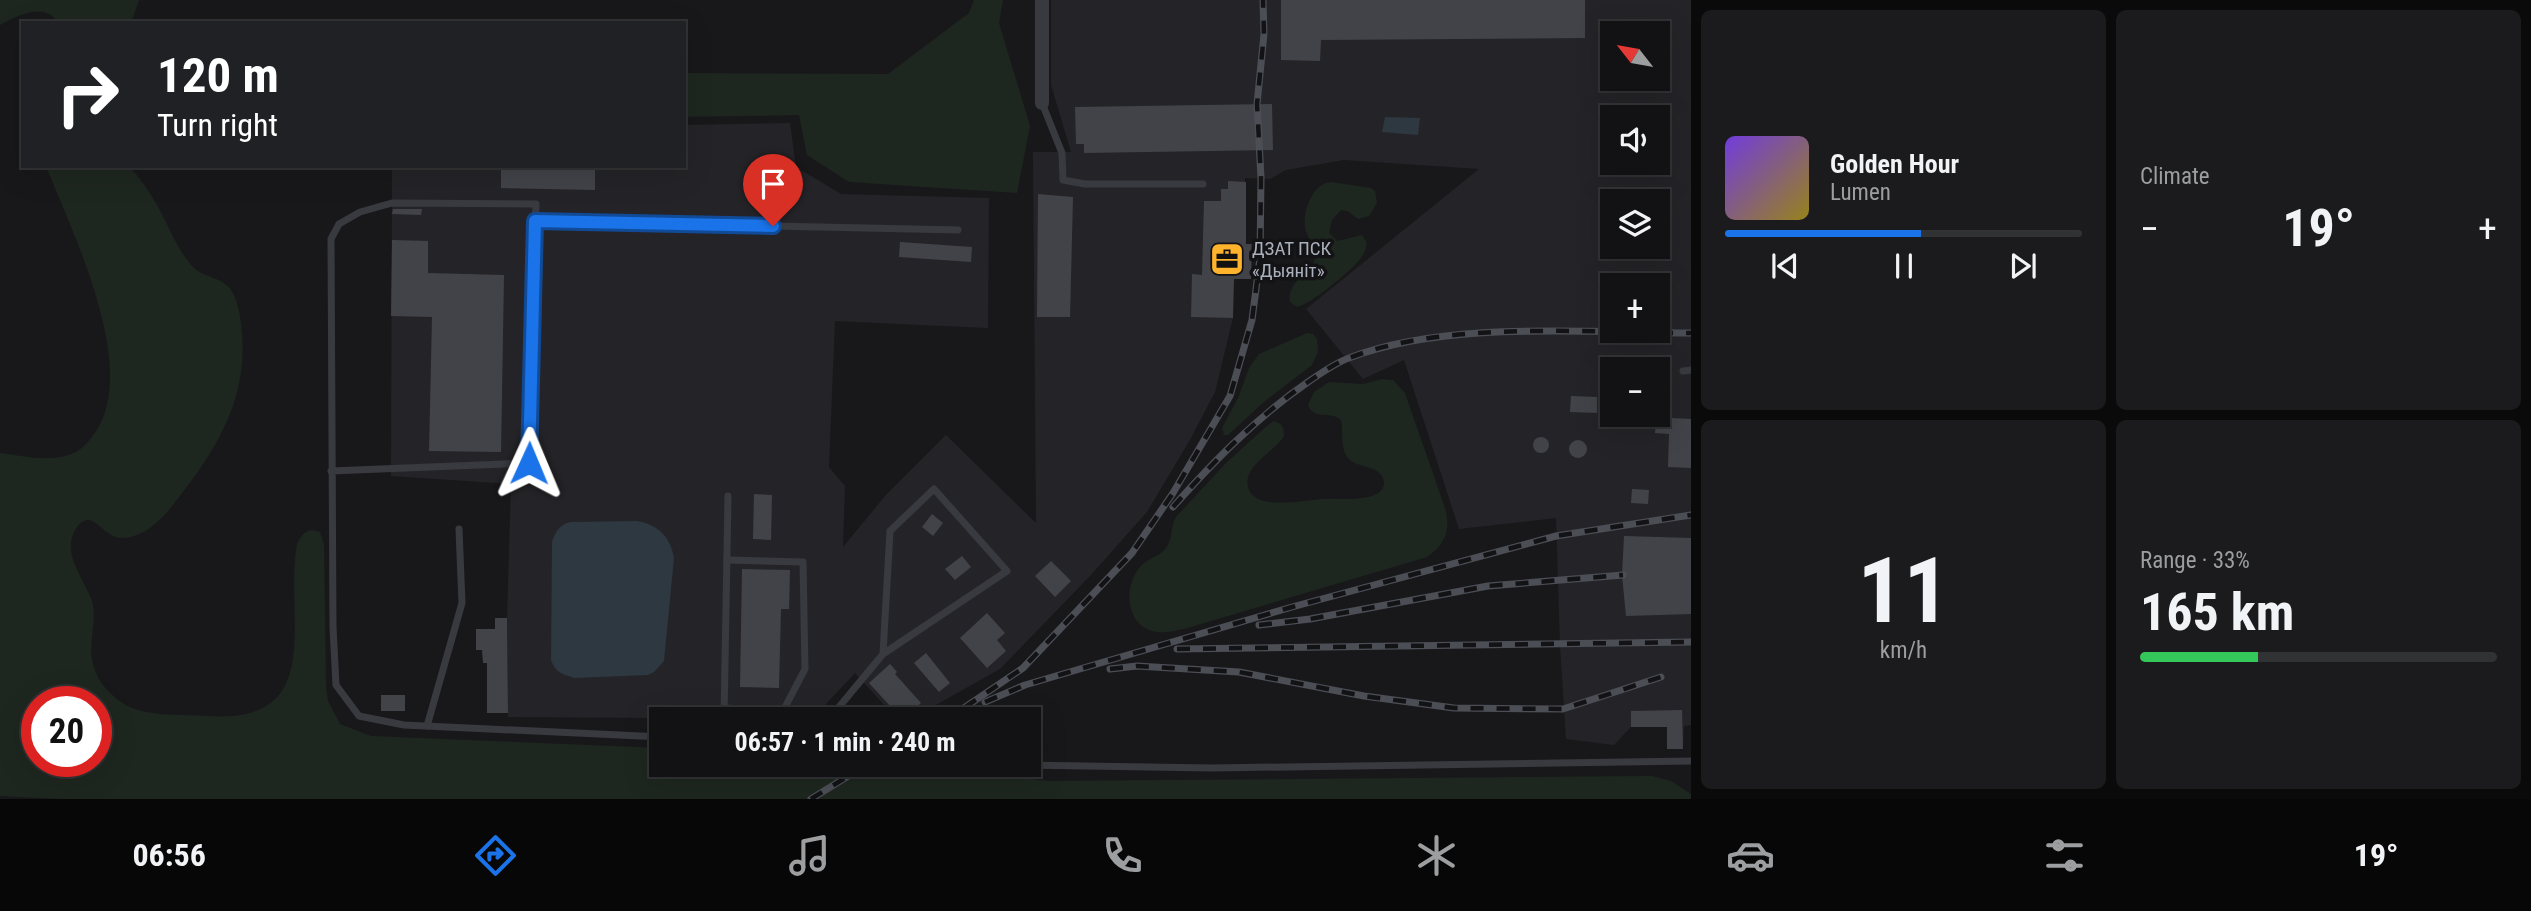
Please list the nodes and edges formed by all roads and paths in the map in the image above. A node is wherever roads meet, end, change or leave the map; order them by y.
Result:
1 (1042, 0) edge
2 (1042, 103) joint
3 (1203, 184) dead end
4 (535, 221) junction
5 (958, 229) dead end
6 (331, 471) junction
7 (728, 496) dead end
8 (459, 529) dead end
9 (727, 561) junction
10 (883, 654) junction
11 (725, 707) edge
12 (785, 707) edge
13 (839, 707) edge
14 (427, 726) junction
15 (649, 736) edge
16 (1688, 761) edge
17 (1041, 765) edge
18 (1691, 769) edge

1 - 2 street
2 - 3 lane
4 - 5 lane
4 - 6 lane
4 - 6 lane
6 - 14 lane
7 - 9 lane
8 - 14 lane
9 - 11 lane
9 - 12 lane
10 - 10 lane
10 - 13 lane
14 - 15 lane
16 - 17 lane
16 - 18 lane

